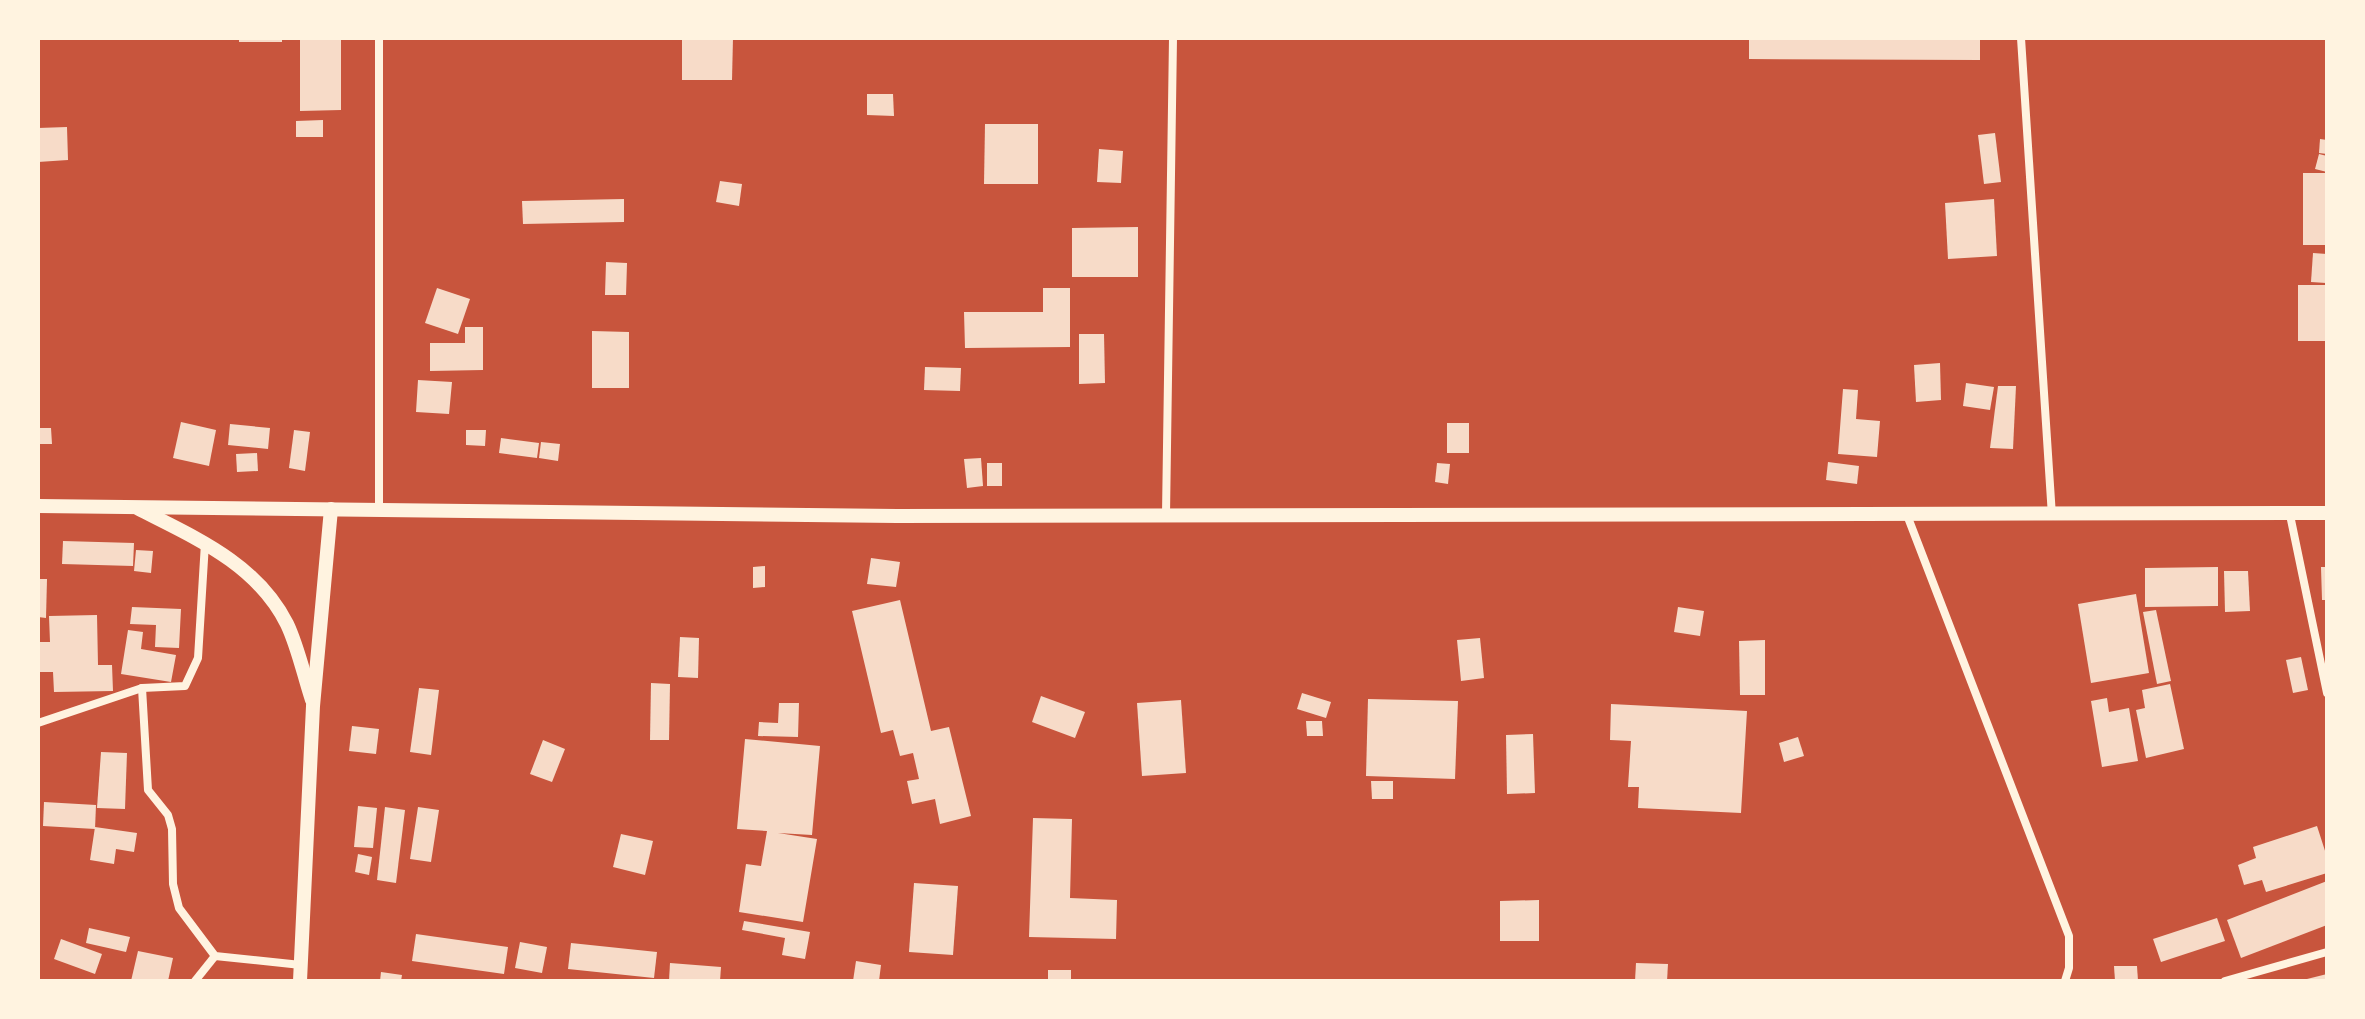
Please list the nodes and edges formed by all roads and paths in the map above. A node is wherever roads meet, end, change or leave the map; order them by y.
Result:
1 (379, 38) edge
2 (1173, 38) edge
3 (2021, 38) edge
4 (38, 506) edge
5 (135, 507) junction
6 (331, 509) junction
7 (379, 509) junction
8 (2327, 513) edge
9 (1166, 515) junction
10 (1907, 515) junction
11 (2290, 515) junction
12 (2052, 516) junction
13 (205, 542) junction
14 (142, 688) junction
15 (2327, 693) edge
16 (313, 706) junction
17 (39, 725) edge
18 (2327, 952) edge
19 (215, 956) junction
20 (301, 965) junction
21 (195, 981) edge
22 (300, 981) edge
23 (2065, 981) edge
24 (2225, 981) edge

1 - 7 street
2 - 9 street
3 - 12 street
4 - 5 street
5 - 6 street
5 - 13 street
6 - 7 street
6 - 16 street
7 - 9 street
8 - 11 street
9 - 10 street
10 - 12 street
10 - 23 street
11 - 12 street
11 - 15 street
13 - 14 street
13 - 16 street
14 - 17 street
14 - 19 street
16 - 20 street
18 - 24 street
19 - 20 street
19 - 21 street
20 - 22 street

